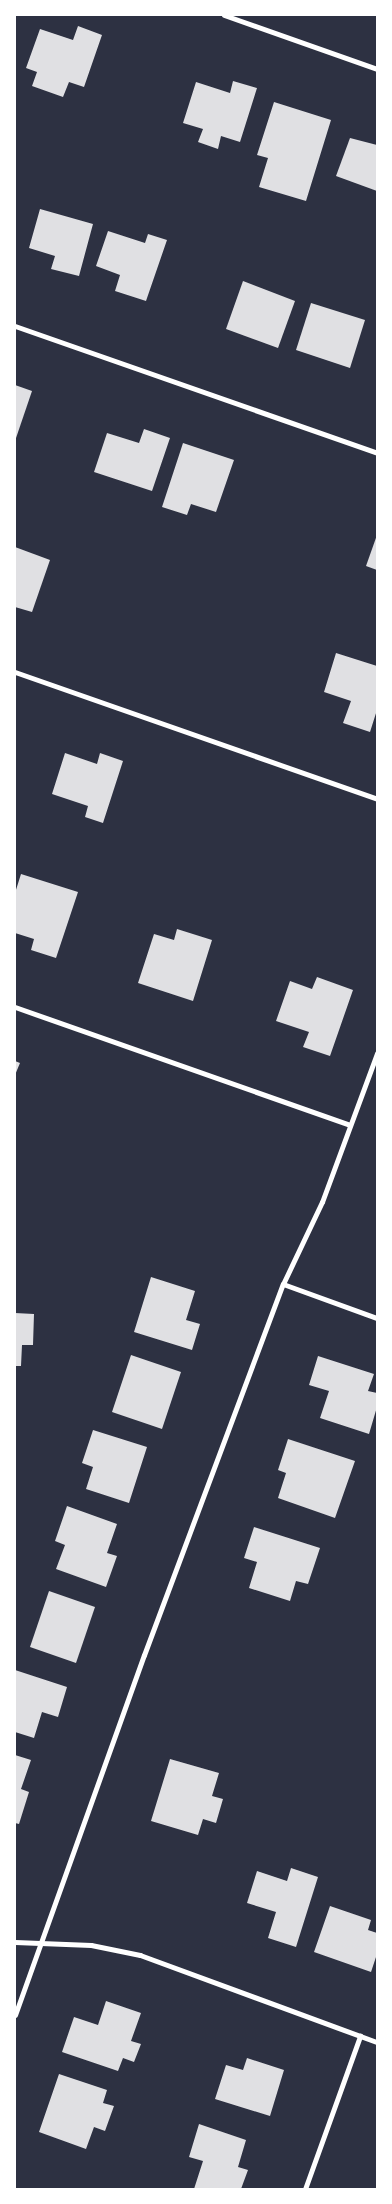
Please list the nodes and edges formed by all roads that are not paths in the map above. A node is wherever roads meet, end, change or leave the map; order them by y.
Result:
1 (224, 15) edge
2 (377, 69) edge
3 (15, 326) edge
4 (377, 453) edge
5 (15, 672) edge
6 (377, 799) edge
7 (15, 1007) edge
8 (377, 1053) edge
9 (350, 1125) junction
10 (283, 1284) junction
11 (377, 1318) edge
12 (15, 1942) edge
13 (42, 1942) junction
14 (15, 2014) edge
15 (360, 2036) junction
16 (377, 2042) edge
17 (305, 2189) edge

1 - 2 street
3 - 4 street
5 - 6 street
7 - 9 street
8 - 9 street
9 - 10 street
10 - 11 street
10 - 13 street
12 - 13 street
13 - 14 street
13 - 15 street
15 - 16 street
15 - 17 street

